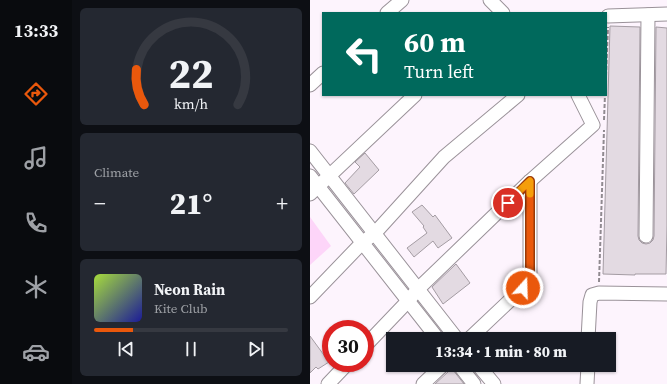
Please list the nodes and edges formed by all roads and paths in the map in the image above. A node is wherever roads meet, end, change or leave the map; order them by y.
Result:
1 (402, 0) edge
2 (490, 0) edge
3 (388, 12) edge
4 (502, 12) edge
5 (667, 14) edge
6 (648, 15) junction
7 (608, 16) joint
8 (607, 46) edge
9 (322, 73) edge
10 (310, 85) edge
11 (414, 96) edge
12 (517, 96) edge
13 (578, 96) edge
14 (605, 96) edge
15 (310, 151) edge
16 (330, 175) junction
17 (530, 181) junction
18 (313, 186) edge
19 (375, 233) junction
20 (646, 236) dead end
21 (362, 243) junction
22 (418, 289) junction
23 (598, 293) junction
24 (667, 294) edge
25 (310, 297) edge
26 (408, 301) junction
27 (432, 332) edge
28 (452, 332) edge
29 (476, 332) edge
30 (588, 332) edge
31 (374, 337) edge
32 (339, 372) edge
33 (436, 372) edge
34 (465, 372) edge
35 (484, 372) edge
36 (588, 372) edge
37 (328, 384) edge
38 (423, 384) edge
39 (474, 384) edge
40 (494, 384) edge
41 (587, 384) edge

1 - 3 street
2 - 4 street
5 - 6 street
6 - 7 street
6 - 20 street
7 - 8 path
9 - 10 street
11 - 16 street
12 - 19 street
13 - 17 street
14 - 23 path
15 - 16 street
16 - 18 street
16 - 19 street
17 - 22 street
17 - 29 street
18 - 21 street
19 - 21 street
19 - 22 street
21 - 25 street
21 - 26 street
22 - 26 street
22 - 28 street
23 - 24 street
23 - 30 street
26 - 27 street
26 - 31 street
32 - 37 street
33 - 38 street
34 - 39 street
35 - 40 street
36 - 41 street

